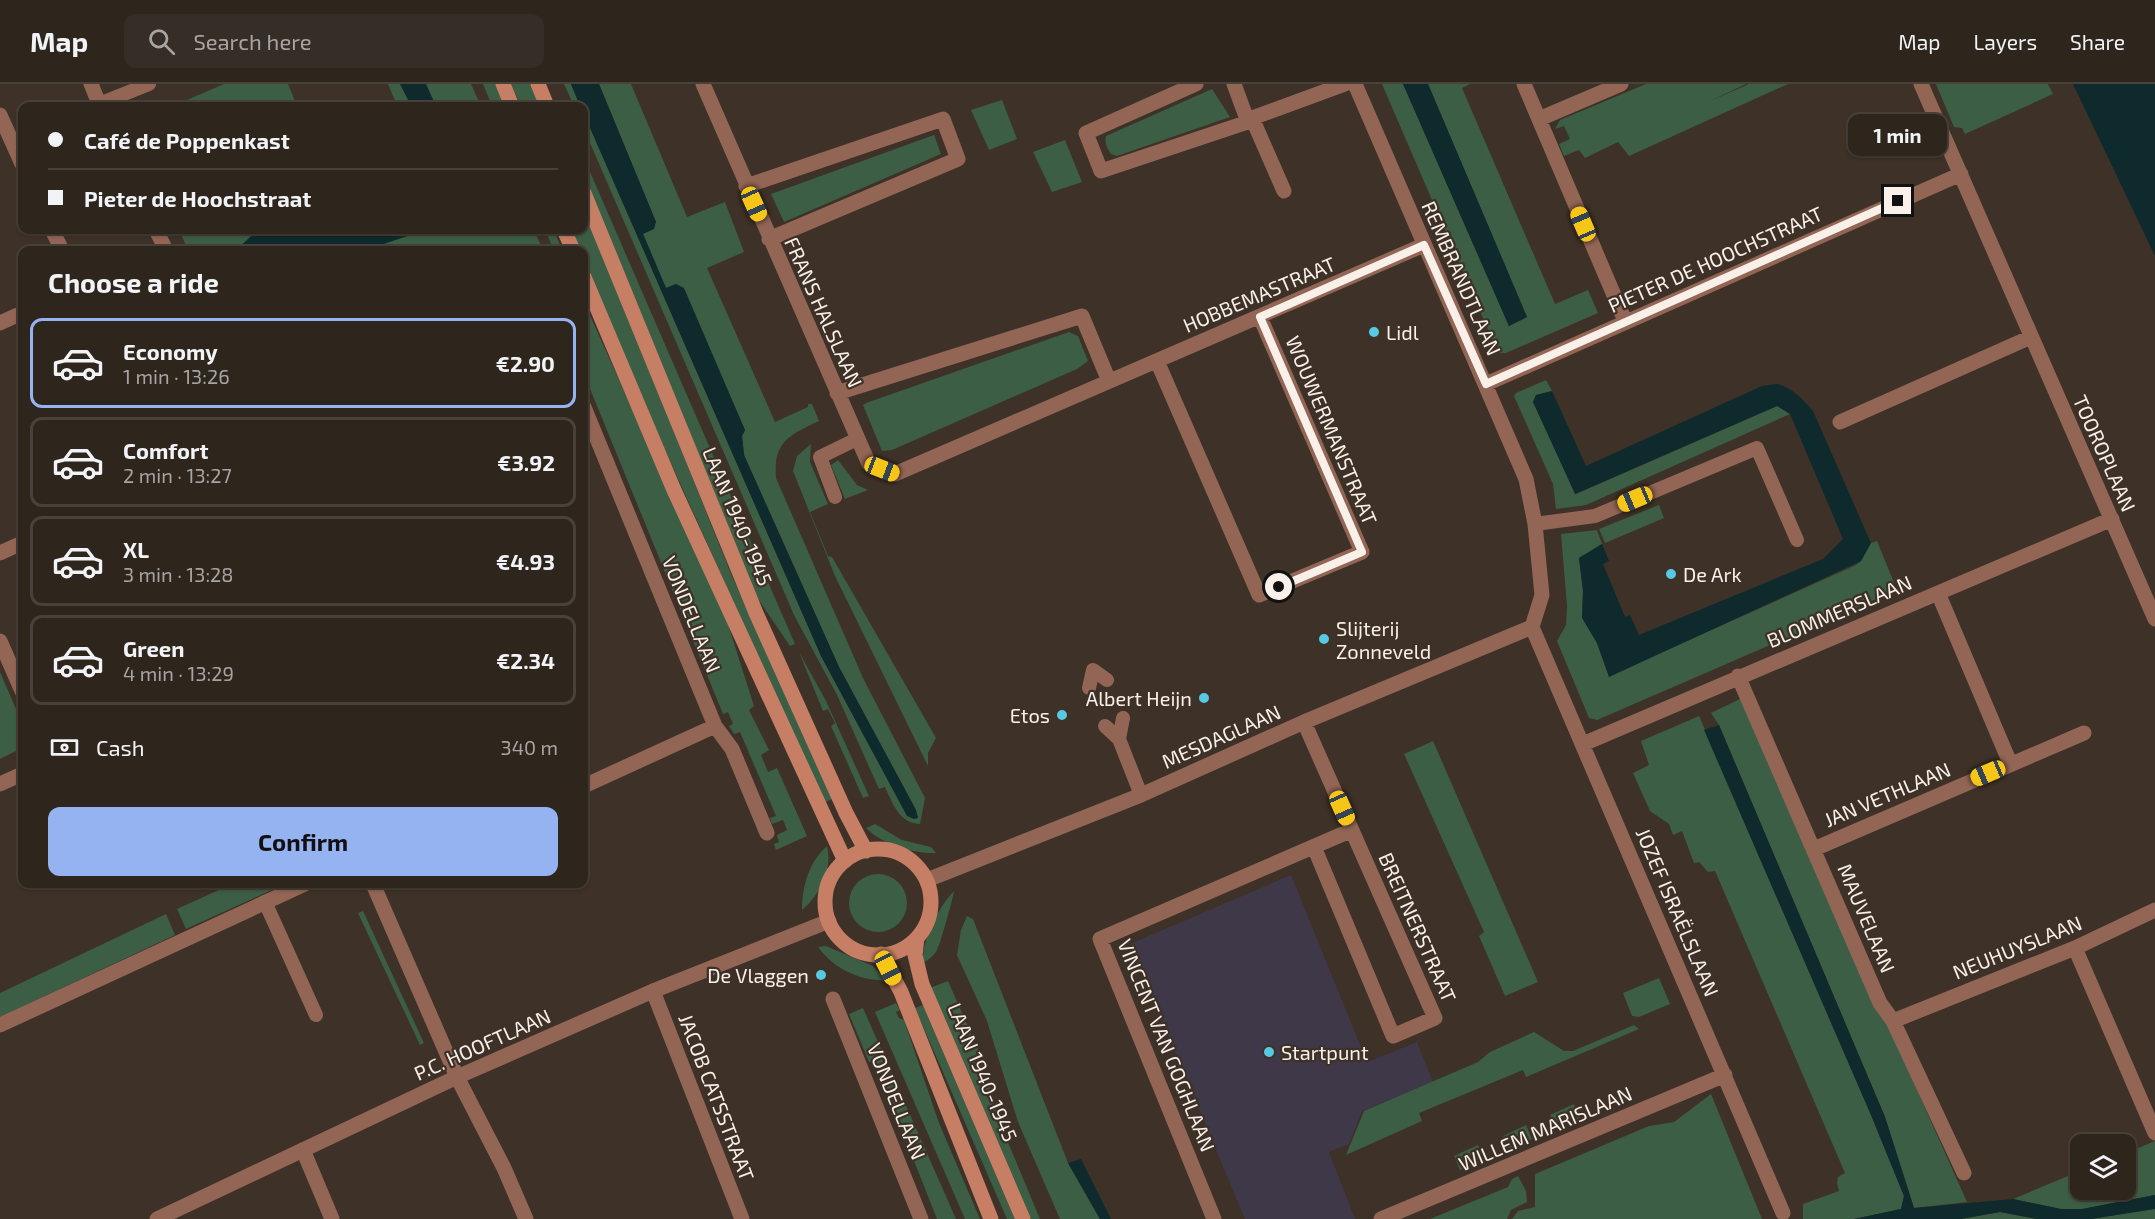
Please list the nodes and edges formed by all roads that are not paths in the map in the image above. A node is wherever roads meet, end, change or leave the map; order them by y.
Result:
1 (91, 84) edge
2 (149, 84) edge
3 (503, 84) edge
4 (538, 84) edge
5 (703, 84) edge
6 (1196, 84) edge
7 (1234, 84) edge
8 (1345, 84) edge
9 (1354, 84) edge
10 (1524, 84) edge
11 (1621, 84) edge
12 (1921, 84) edge
13 (99, 102) edge
14 (107, 102) edge
15 (510, 102) edge
16 (545, 102) edge
17 (0, 115) edge
18 (1539, 119) junction
19 (1250, 120) junction
20 (18, 155) edge
21 (1961, 174) junction
22 (747, 186) junction
23 (1284, 191) dead end
24 (588, 204) edge
25 (769, 239) junction
26 (1424, 245) junction
27 (588, 286) edge
28 (18, 315) edge
29 (1260, 317) junction
30 (1625, 321) junction
31 (0, 323) edge
32 (2031, 337) junction
33 (1157, 361) junction
34 (1109, 381) junction
35 (1486, 384) junction
36 (837, 393) junction
37 (588, 417) edge
38 (1840, 422) dead end
39 (857, 439) junction
40 (895, 474) joint
41 (835, 497) dead end
42 (2112, 519) junction
43 (1535, 524) junction
44 (1797, 540) dead end
45 (18, 545) edge
46 (0, 553) edge
47 (1938, 593) junction
48 (2155, 619) edge
49 (1532, 627) junction
50 (0, 641) edge
51 (1738, 676) junction
52 (1107, 680) dead end
53 (18, 682) edge
54 (1089, 688) dead end
55 (1123, 718) dead end
56 (1304, 722) junction
57 (715, 726) junction
58 (1105, 726) dead end
59 (2084, 733) dead end
60 (1119, 739) junction
61 (1583, 744) junction
62 (2010, 763) junction
63 (18, 776) edge
64 (0, 784) edge
65 (588, 784) edge
66 (1141, 795) junction
67 (1352, 830) junction
68 (767, 833) dead end
69 (1314, 847) junction
70 (1814, 849) junction
71 (866, 851) junction
72 (845, 861) junction
73 (927, 880) junction
74 (296, 888) edge
75 (376, 888) edge
76 (265, 902) junction
77 (2155, 910) edge
78 (830, 921) junction
79 (916, 938) junction
80 (2074, 948) junction
81 (881, 954) junction
82 (653, 991) junction
83 (833, 999) dead end
84 (316, 1015) dead end
85 (1893, 1021) junction
86 (0, 1025) edge
87 (1725, 1075) junction
88 (458, 1077) junction
89 (2155, 1133) edge
90 (303, 1150) junction
91 (1964, 1173) dead end
92 (1784, 1213) dead end
93 (157, 1219) edge
94 (332, 1219) edge
95 (526, 1219) edge
96 (742, 1219) edge
97 (921, 1219) edge
98 (991, 1219) edge
99 (1023, 1219) edge
100 (1214, 1219) edge
101 (1381, 1219) edge

1 - 13 street
2 - 14 lane
3 - 15 main road
4 - 16 main road
5 - 22 street, FRANS HALSLAAN
6 - 19 street
7 - 19 street
8 - 19 street
9 - 26 street, REMBRANDTLAAN
10 - 18 street
11 - 18 street
12 - 21 street, TOOROPLAAN
17 - 20 street
18 - 30 street
19 - 23 street
21 - 30 street, PIETER DE HOOCHSTRAAT
21 - 32 street, TOOROPLAAN
22 - 25 street, FRANS HALSLAAN
22 - 25 street
24 - 71 main road, LAAN 1940-1945
25 - 36 street, FRANS HALSLAAN
26 - 29 street, HOBBEMASTRAAT
26 - 35 street, REMBRANDTLAAN
27 - 72 main road
28 - 31 street
29 - 33 street, HOBBEMASTRAAT
29 - 33 street, WOUWERMANSTRAAT
30 - 35 street, PIETER DE HOOCHSTRAAT
32 - 38 street
32 - 42 street, TOOROPLAAN
33 - 34 street, HOBBEMASTRAAT
34 - 36 street
34 - 40 street, HOBBEMASTRAAT
35 - 43 street, REMBRANDTLAAN
36 - 39 street, FRANS HALSLAAN
37 - 57 street, VONDELLAAN
39 - 40 street, FRANS HALSLAAN
39 - 41 lane
42 - 47 street, BLOMMERSLAAN
42 - 48 street, TOOROPLAAN
43 - 44 lane
43 - 49 street, REMBRANDTLAAN
45 - 46 street
47 - 51 street, BLOMMERSLAAN
47 - 62 street
49 - 56 street, MESDAGLAAN
49 - 61 street, JOZEF ISRAËLSLAAN
50 - 53 street
51 - 61 street, BLOMMERSLAAN
51 - 70 street, MAUVELAAN
52 - 54 lane
55 - 60 lane
56 - 66 street, MESDAGLAAN
56 - 67 street, BREITNERSTRAAT
57 - 65 street
57 - 68 street, VONDELLAAN
58 - 60 lane
59 - 62 street, JAN VETHLAAN
60 - 66 lane
61 - 87 street, JOZEF ISRAËLSLAAN
62 - 70 street, JAN VETHLAAN
63 - 64 street
66 - 73 street, MESDAGLAAN
67 - 69 street, VINCENT VAN GOGHLAAN
67 - 69 street, BREITNERSTRAAT
69 - 100 street, VINCENT VAN GOGHLAAN
70 - 85 street, MAUVELAAN
71 - 72 main road
71 - 73 main road
72 - 78 main road
73 - 79 main road
74 - 76 street
75 - 88 street
76 - 84 lane
76 - 86 street
77 - 80 street, NEUHUYSLAAN
78 - 81 main road
78 - 82 street, P.C. HOOFTLAAN
79 - 81 main road
79 - 99 main road, LAAN 1940-1945
80 - 85 street, NEUHUYSLAAN
80 - 89 street
81 - 98 main road
82 - 88 street, P.C. HOOFTLAAN
82 - 96 street, JACOB CATSSTRAAT
83 - 97 street, VONDELLAAN
85 - 91 street, MAUVELAAN
87 - 92 street, JOZEF ISRAËLSLAAN
87 - 101 street, WILLEM MARISLAAN
88 - 90 street, P.C. HOOFTLAAN
88 - 95 street
90 - 93 street, P.C. HOOFTLAAN
90 - 94 street

